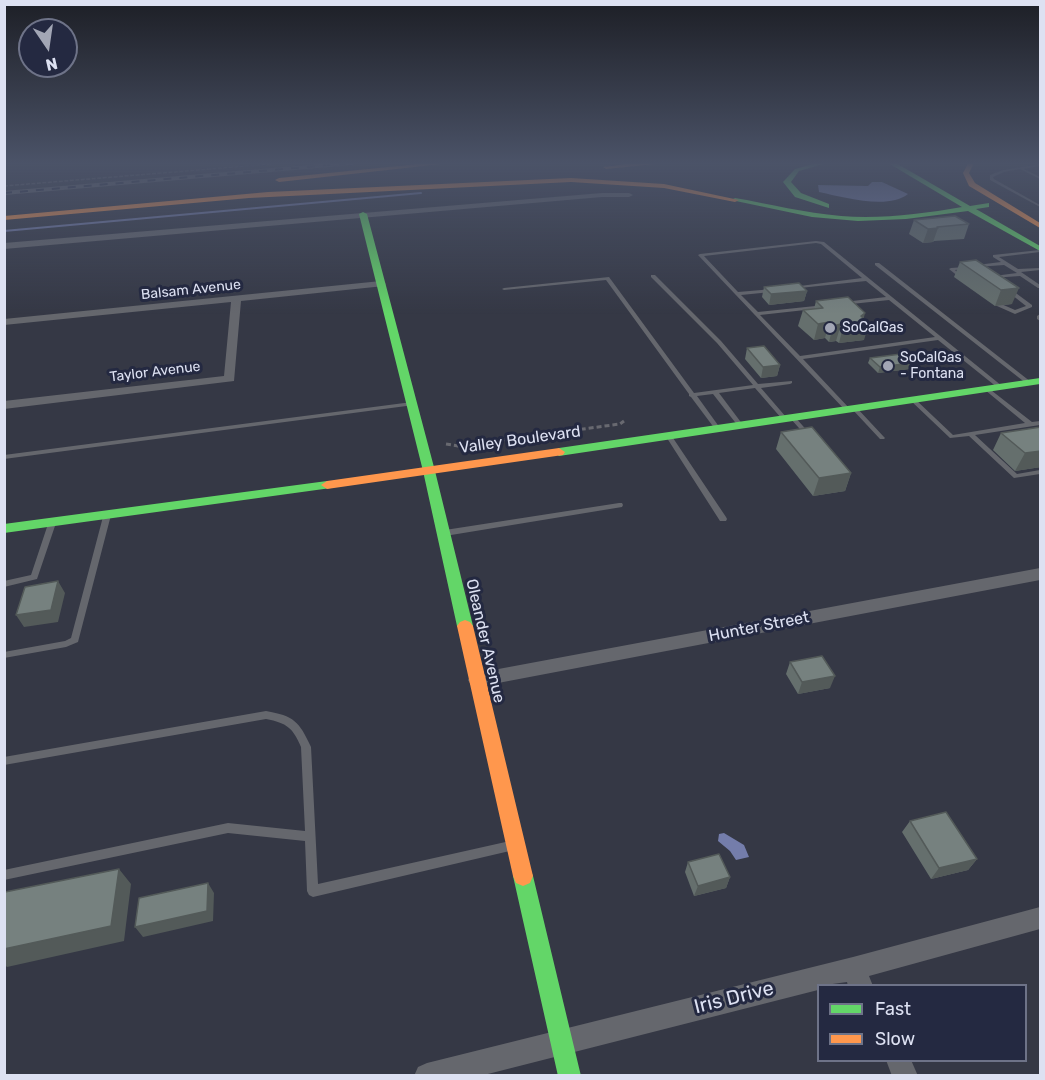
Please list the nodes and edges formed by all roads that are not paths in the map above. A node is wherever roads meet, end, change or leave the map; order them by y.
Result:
1 (44, 213) edge
2 (371, 213) edge
3 (813, 213) edge
4 (920, 213) edge
5 (975, 213) edge
6 (1001, 213) edge
7 (1020, 213) edge
8 (363, 214) junction
9 (4, 218) edge
10 (1041, 226) edge
11 (1041, 235) edge
12 (4, 246) edge
13 (1041, 250) edge
14 (1005, 263) junction
15 (877, 264) dead end
16 (1041, 269) edge
17 (1020, 273) junction
18 (653, 276) dead end
19 (959, 276) edge
20 (867, 279) junction
21 (381, 284) junction
22 (1041, 287) edge
23 (504, 289) dead end
24 (784, 289) edge
25 (772, 290) edge
26 (737, 294) junction
27 (890, 298) junction
28 (236, 299) junction
29 (999, 305) dead end
30 (756, 314) junction
31 (4, 322) edge
32 (940, 338) junction
33 (798, 358) junction
34 (790, 382) dead end
35 (1035, 382) edge
36 (757, 387) junction
37 (993, 388) junction
38 (715, 392) junction
39 (692, 395) junction
40 (913, 400) junction
41 (412, 404) junction
42 (4, 405) edge
43 (850, 409) junction
44 (788, 418) junction
45 (1041, 423) edge
46 (740, 425) junction
47 (1031, 425) junction
48 (717, 428) junction
49 (970, 434) junction
50 (668, 435) junction
51 (882, 438) dead end
52 (817, 446) edge
53 (4, 457) edge
54 (429, 471) junction
55 (1041, 472) edge
56 (619, 505) dead end
57 (107, 515) junction
58 (723, 519) dead end
59 (52, 523) junction
60 (4, 529) edge
61 (443, 533) junction
62 (1041, 574) edge
63 (4, 584) edge
64 (4, 655) edge
65 (477, 680) junction
66 (4, 761) edge
67 (311, 837) junction
68 (515, 845) junction
69 (4, 875) edge
70 (1041, 918) edge
71 (857, 977) edge
72 (825, 984) edge
73 (817, 986) edge
74 (562, 1041) junction
75 (899, 1062) edge
76 (427, 1076) edge
77 (570, 1076) edge
78 (905, 1076) edge

1 - 9 main road
2 - 8 street
3 - 4 main road
5 - 13 main road
6 - 11 main road
7 - 10 main road
8 - 12 street
8 - 21 main road, Oleander Avenue
13 - 14 lane
14 - 17 lane
14 - 19 lane
15 - 35 lane
16 - 17 lane
17 - 22 lane
17 - 29 lane
18 - 36 lane
20 - 24 lane
20 - 26 lane
20 - 27 lane
21 - 28 street, Balsam Avenue
21 - 41 main road, Oleander Avenue
23 - 39 lane
25 - 26 lane
26 - 30 lane
27 - 30 lane
27 - 32 lane
28 - 31 street, Balsam Avenue
28 - 42 street, Taylor Avenue
30 - 33 lane
32 - 33 lane
32 - 37 lane
33 - 43 lane
34 - 36 lane
35 - 37 main road, Valley Boulevard
36 - 38 lane
36 - 44 lane
37 - 40 main road, Valley Boulevard
37 - 47 lane
38 - 39 lane
38 - 46 lane
39 - 48 lane
40 - 43 main road, Valley Boulevard
40 - 49 lane
41 - 53 lane
41 - 54 main road, Oleander Avenue
43 - 44 main road, Valley Boulevard
43 - 51 lane
44 - 46 main road, Valley Boulevard
44 - 52 lane
45 - 47 lane
46 - 48 main road, Valley Boulevard
47 - 49 lane
48 - 50 main road, Valley Boulevard
49 - 55 lane
50 - 54 main road, Valley Boulevard
50 - 58 lane
54 - 57 main road, Valley Boulevard
54 - 61 main road, Oleander Avenue
56 - 61 lane
57 - 59 main road, Valley Boulevard
57 - 64 lane
59 - 60 main road, Valley Boulevard
59 - 63 lane
61 - 65 main road, Oleander Avenue
62 - 65 street, Hunter Street
65 - 68 main road, Oleander Avenue
66 - 67 lane
67 - 68 lane
67 - 69 lane
68 - 74 main road, Oleander Avenue
70 - 71 street, Iris Drive
71 - 72 street, Iris Drive
73 - 74 street, Iris Drive
74 - 76 street, Iris Drive
74 - 77 main road, Oleander Avenue
75 - 78 street

